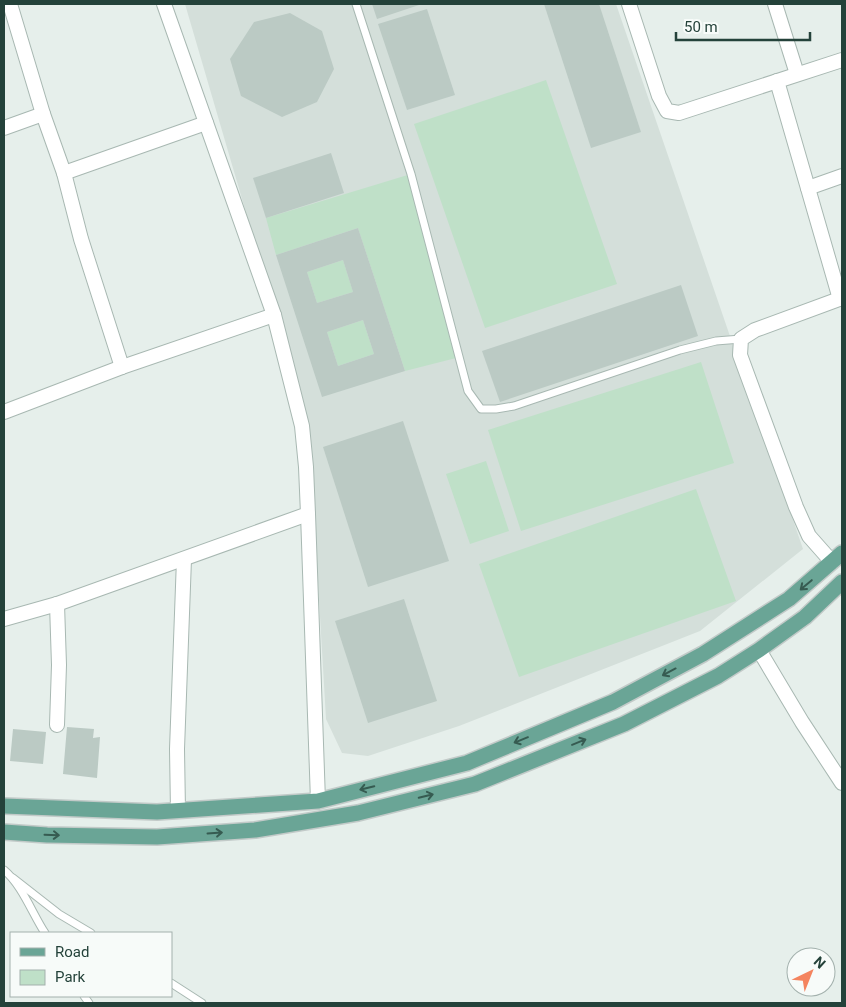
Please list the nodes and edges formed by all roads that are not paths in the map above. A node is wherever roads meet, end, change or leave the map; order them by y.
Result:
1 (164, 4) edge
2 (356, 4) edge
3 (629, 4) edge
4 (775, 4) edge
5 (9, 13) edge
6 (842, 60) edge
7 (797, 74) junction
8 (777, 81) junction
9 (43, 114) junction
10 (206, 123) junction
11 (4, 128) edge
12 (64, 173) junction
13 (842, 176) edge
14 (808, 188) junction
15 (841, 299) edge
16 (274, 314) junction
17 (741, 339) junction
18 (122, 367) junction
19 (4, 412) edge
20 (308, 514) junction
21 (837, 558) edge
22 (184, 559) junction
23 (842, 582) edge
24 (57, 604) junction
25 (4, 619) edge
26 (759, 650) junction
27 (57, 725) dead end
28 (842, 783) edge
29 (318, 801) junction
30 (251, 805) junction
31 (4, 806) edge
32 (178, 811) junction
33 (255, 830) junction
34 (4, 832) edge
35 (4, 870) edge
36 (13, 878) junction
37 (44, 932) edge
38 (89, 932) edge
39 (172, 985) edge
40 (202, 1003) edge

1 - 10 street
2 - 17 lane
3 - 8 street
4 - 7 street
5 - 9 street
6 - 7 street
7 - 8 street
8 - 14 street
9 - 11 street
9 - 12 street
10 - 12 street
10 - 16 street
12 - 18 street
13 - 14 street
14 - 15 street
15 - 17 street
16 - 18 street
16 - 20 street
17 - 21 street
18 - 19 street
20 - 22 street
20 - 29 street
21 -> 29 main road
22 - 24 street
22 - 32 street
23 - 26 main road
24 - 25 street
24 - 27 street
26 - 28 street
33 -> 26 main road
29 - 30 main road
30 - 32 main road
30 - 33 main road
31 - 32 main road
34 -> 33 main road
35 - 36 lane
36 - 37 lane
36 - 38 lane
39 - 40 lane

